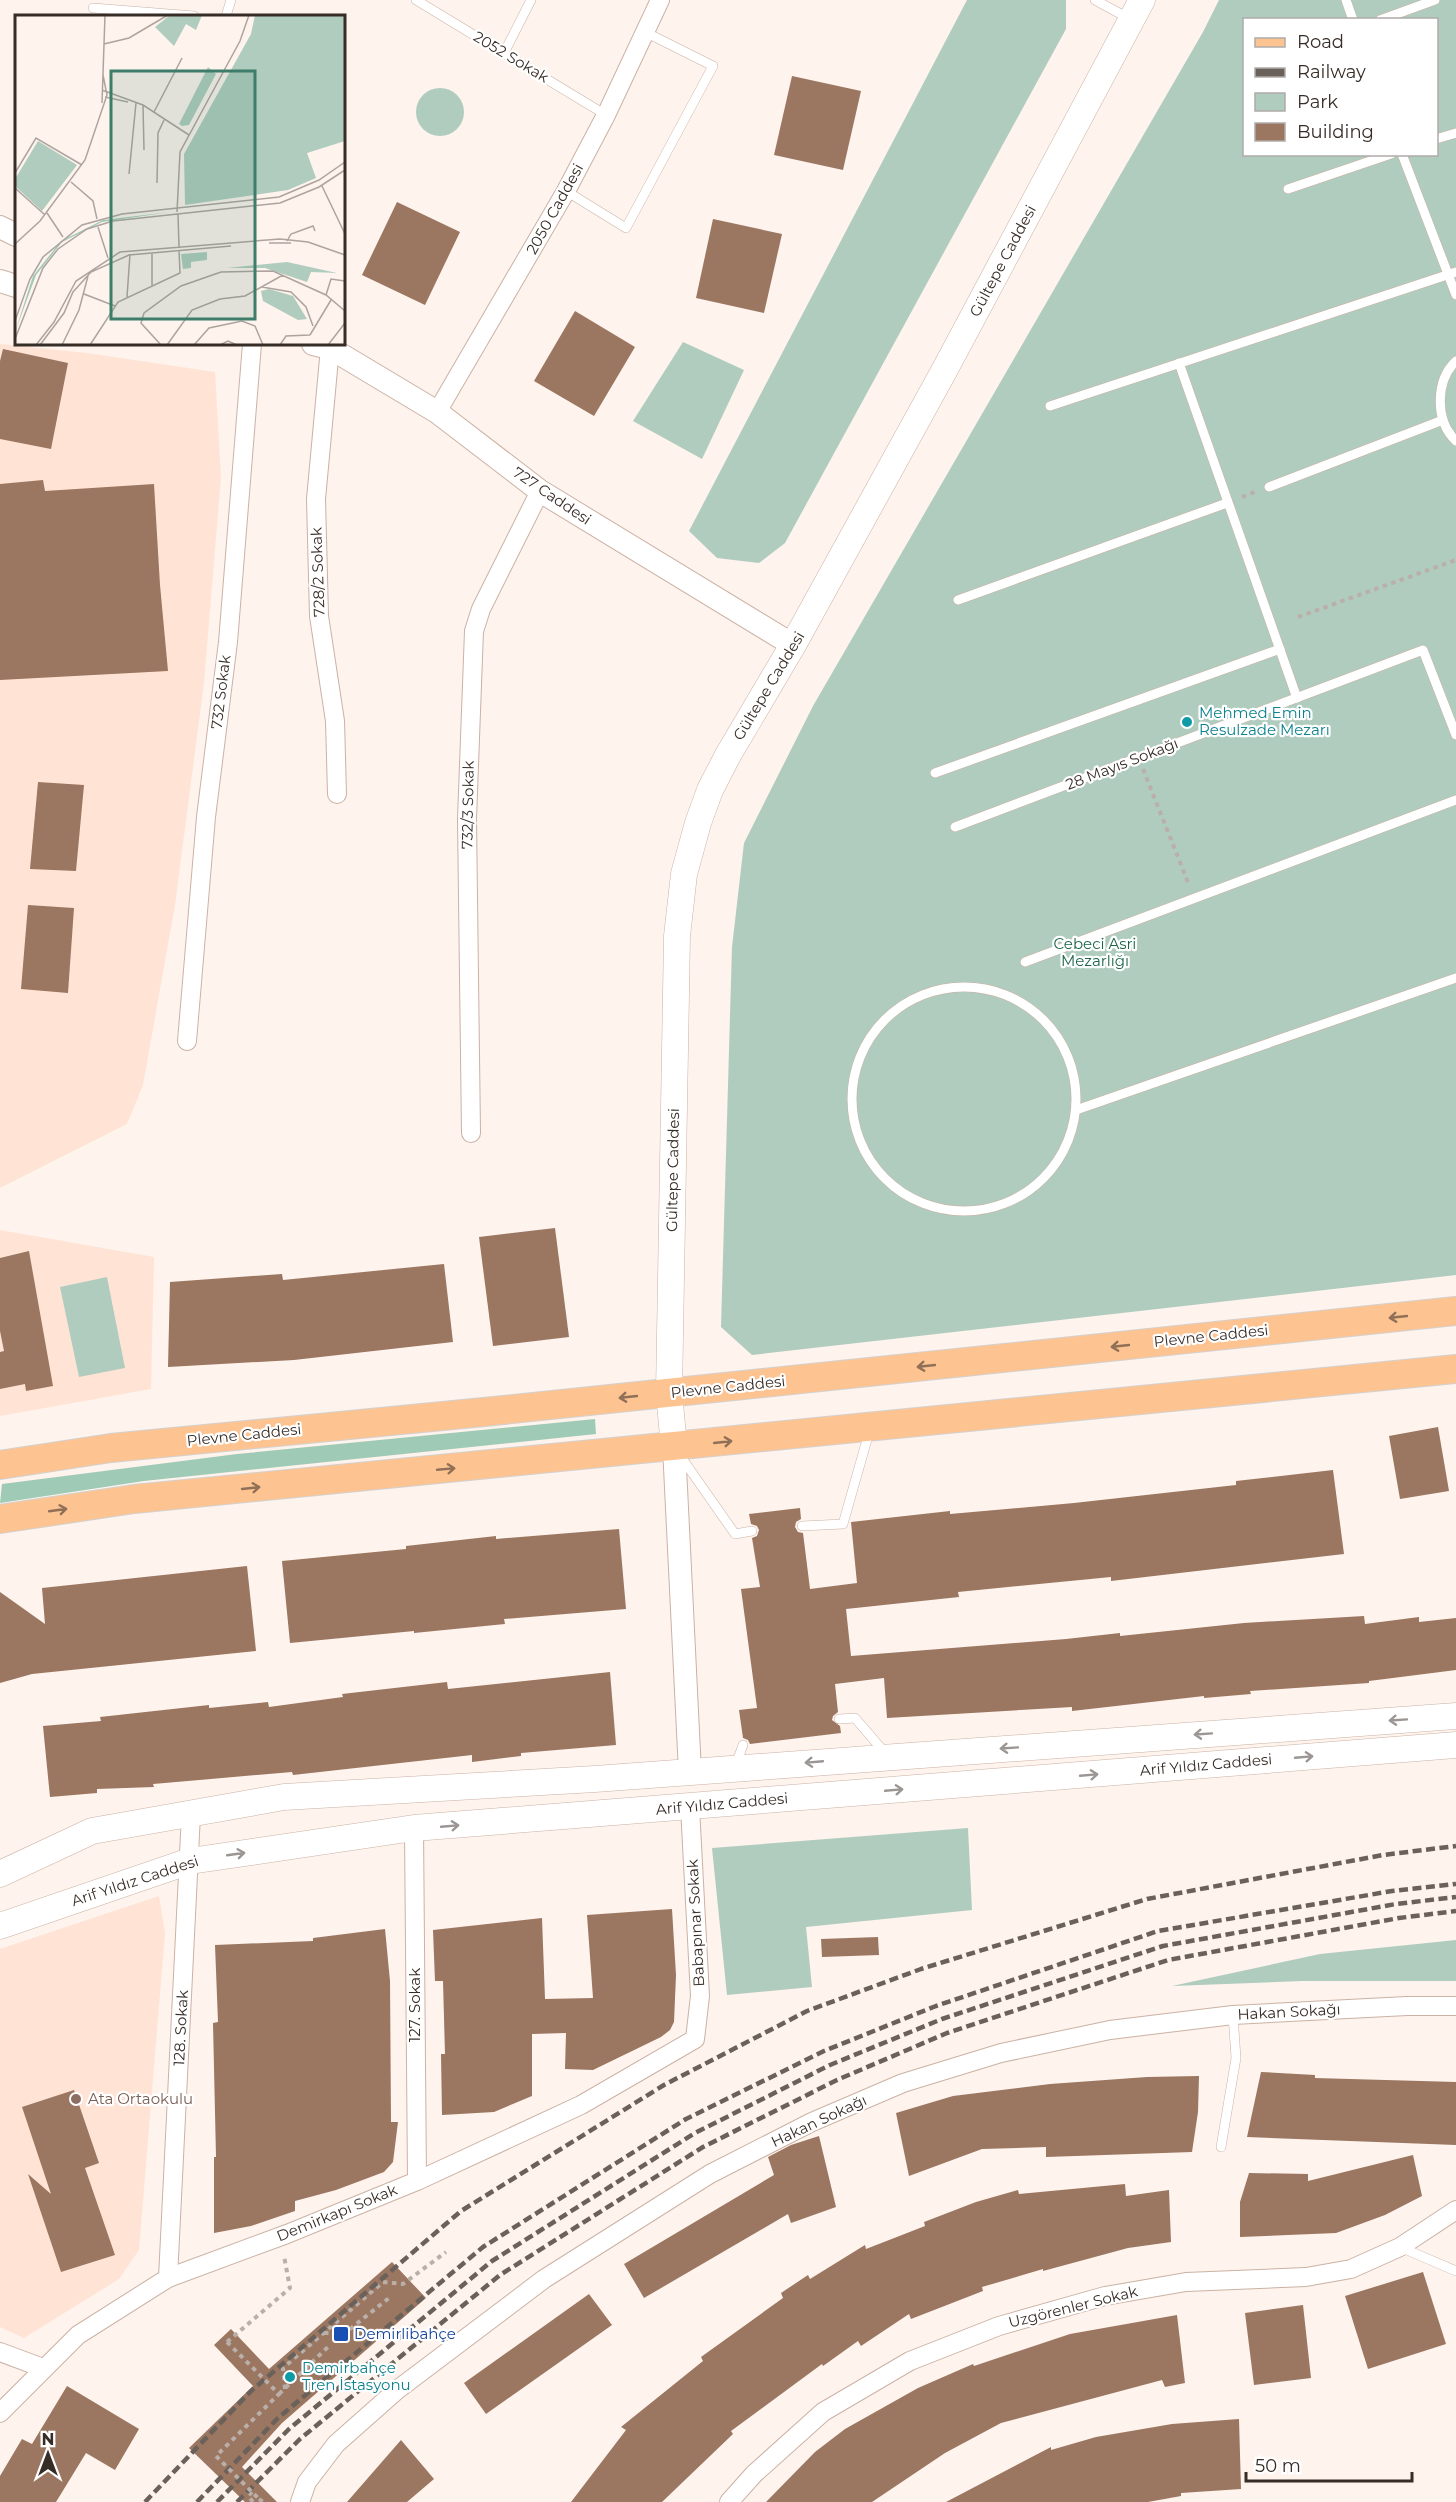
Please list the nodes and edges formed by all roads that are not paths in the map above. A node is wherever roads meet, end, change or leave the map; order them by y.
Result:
1 (231, 0) edge
2 (416, 0) edge
3 (531, 0) edge
4 (660, 0) edge
5 (1095, 0) edge
6 (1346, 0) edge
7 (1435, 0) edge
8 (1104, 3) edge
9 (93, 8) dead end
10 (1137, 10) edge
11 (181, 15) edge
12 (226, 15) edge
13 (1352, 18) edge
14 (1386, 18) edge
15 (645, 32) junction
16 (504, 53) junction
17 (606, 115) junction
18 (1456, 133) edge
19 (1438, 139) edge
20 (1385, 156) edge
21 (1403, 156) edge
22 (1288, 189) dead end
23 (566, 191) junction
24 (0, 227) edge
25 (15, 234) edge
26 (1452, 273) edge
27 (0, 281) edge
28 (15, 286) edge
29 (1456, 295) edge
30 (252, 345) edge
31 (321, 346) edge
32 (1456, 361) edge
33 (1179, 363) junction
34 (1050, 406) dead end
35 (437, 412) junction
36 (1443, 420) junction
37 (1456, 441) edge
38 (1269, 487) road end
39 (540, 492) junction
40 (1227, 503) junction
41 (958, 600) dead end
42 (793, 645) junction
43 (1281, 649) junction
44 (1297, 698) junction
45 (1456, 735) edge
46 (935, 773) dead end
47 (337, 794) dead end
48 (1456, 800) edge
49 (955, 827) dead end
50 (1025, 962) dead end
51 (1456, 978) edge
52 (187, 1041) dead end
53 (1076, 1110) junction
54 (471, 1133) dead end
55 (1456, 1311) edge
56 (1456, 1369) edge
57 (669, 1393) junction
58 (870, 1428) junction
59 (674, 1447) junction
60 (0, 1465) edge
61 (0, 1519) edge
62 (802, 1526) dead end
63 (752, 1531) dead end
64 (1456, 1716) edge
65 (839, 1719) dead end
66 (743, 1745) dead end
67 (1456, 1745) edge
68 (888, 1756) junction
69 (734, 1769) junction
70 (690, 1772) junction
71 (690, 1807) junction
72 (191, 1814) junction
73 (414, 1828) junction
74 (190, 1861) junction
75 (0, 1874) edge
76 (0, 1926) edge
77 (1456, 2006) edge
78 (1233, 2015) junction
79 (695, 2039) joint
80 (1221, 2147) dead end
81 (417, 2181) junction
82 (1456, 2210) edge
83 (1400, 2247) junction
84 (1456, 2271) edge
85 (168, 2278) junction
86 (0, 2352) edge
87 (43, 2368) junction
88 (0, 2413) edge
89 (300, 2502) edge
90 (729, 2502) edge

1 - 12 lane
2 - 16 lane, 2052 Sokak
3 - 16 lane
4 - 15 street, 2050 Caddesi
5 - 8 lane
6 - 13 lane
7 - 14 lane
8 - 10 lane
9 - 11 lane
10 - 42 main road, Gültepe Caddesi
15 - 17 street, 2050 Caddesi
15 - 23 lane
16 - 17 lane, 2052 Sokak
17 - 23 street, 2050 Caddesi
18 - 19 lane
20 - 22 lane
21 - 26 lane
23 - 35 street, 2050 Caddesi
24 - 25 street
26 - 29 lane
26 - 33 lane
27 - 28 street
30 - 52 street, 732 Sokak
31 - 35 street, 727 Caddesi
31 - 47 street, 728/2 Sokak
32 - 36 lane
33 - 34 lane
33 - 40 lane
35 - 39 street, 727 Caddesi
36 - 37 lane
36 - 38 lane
39 - 42 street, 727 Caddesi
39 - 54 street, 732/3 Sokak
40 - 41 lane
40 - 43 lane
42 - 57 main road, Gültepe Caddesi
43 - 44 lane
43 - 46 lane
44 - 45 lane, 28 Mayıs Sokağı
44 - 49 lane, 28 Mayıs Sokağı
48 - 50 lane
51 - 53 lane
53 - 53 lane
55 -> 57 main road, Plevne Caddesi
56 - 58 main road
57 - 59 main road, Gültepe Caddesi
57 -> 60 main road, Plevne Caddesi
59 -> 58 main road
58 - 62 lane
61 -> 59 main road
59 - 63 lane
59 - 70 street
64 -> 68 main road, Arif Yıldız Caddesi
65 - 68 lane
66 - 69 lane
71 -> 67 main road, Arif Yıldız Caddesi
68 -> 69 main road, Arif Yıldız Caddesi
69 - 70 main road, Arif Yıldız Caddesi
70 - 72 main road, Arif Yıldız Caddesi
73 -> 71 main road, Arif Yıldız Caddesi
71 - 79 street, Babapınar Sokak
72 - 74 street, 128. Sokak
72 - 75 main road, Arif Yıldız Caddesi
74 -> 73 main road, Arif Yıldız Caddesi
73 - 81 street, 127. Sokak
74 - 76 main road, Arif Yıldız Caddesi
74 - 85 street, 128. Sokak
77 - 78 street, Hakan Sokağı
78 - 80 lane
78 - 89 street, Hakan Sokağı
79 - 81 street, Demirkapı Sokak
81 - 85 street, Demirkapı Sokak
82 - 83 street, Uzgörenler Sokak
83 - 84 lane
83 - 90 street, Uzgörenler Sokak
85 - 87 street, Demirkapı Sokak
86 - 87 street
87 - 88 street, Demirkapı Sokak

